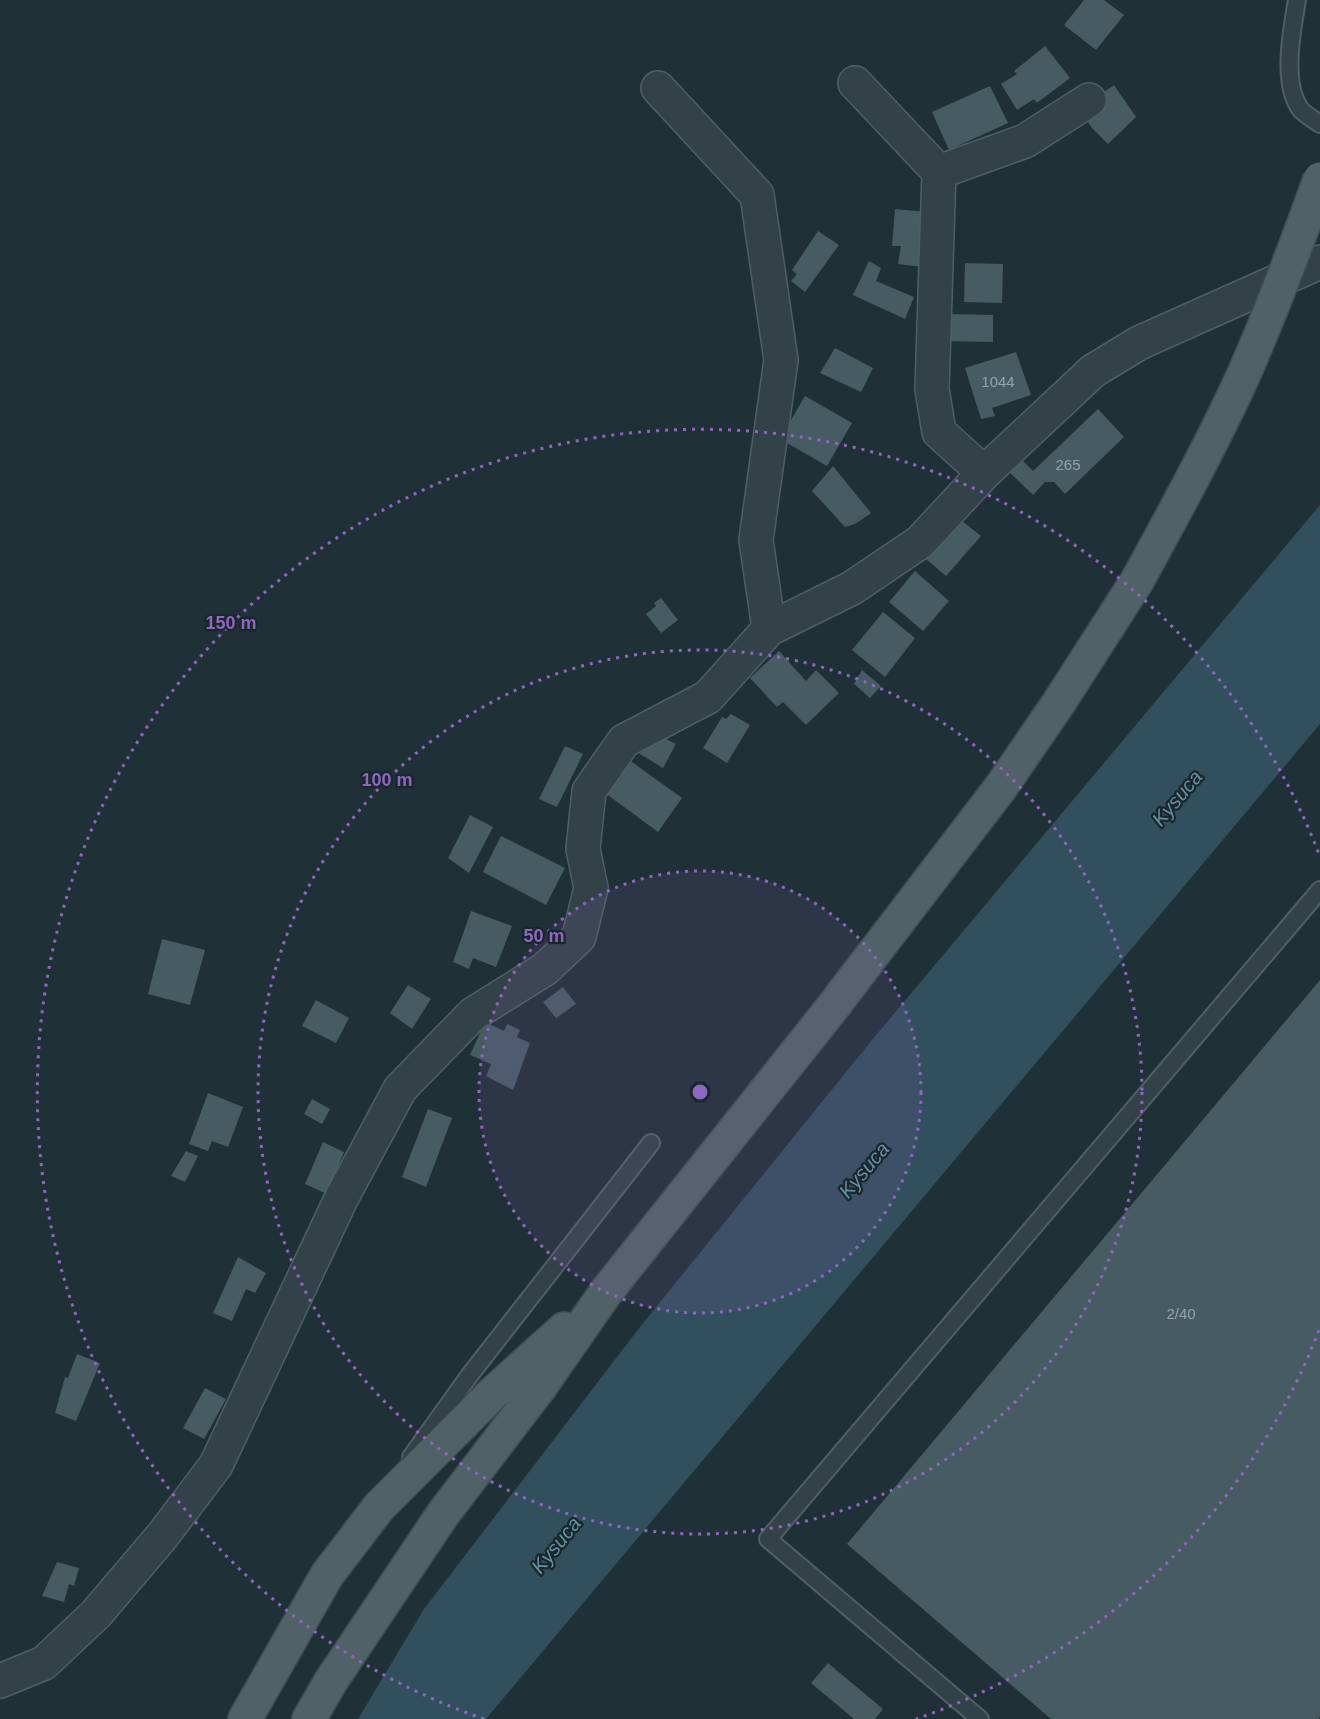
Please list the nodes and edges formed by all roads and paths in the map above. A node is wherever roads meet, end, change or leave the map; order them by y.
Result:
1 (1297, 0) edge
2 (855, 84) dead end
3 (658, 88) dead end
4 (1089, 100) dead end
5 (1320, 124) edge
6 (939, 172) junction
7 (1320, 179) edge
8 (1320, 262) edge
9 (984, 472) junction
10 (769, 629) junction
11 (1320, 890) edge
12 (651, 1143) dead end
13 (606, 1292) junction
14 (327, 1575) junction
15 (0, 1681) edge
16 (245, 1719) edge
17 (309, 1719) edge
18 (980, 1719) edge

1 - 5 lane
2 - 6 street
3 - 10 street
4 - 6 street
6 - 9 street
7 - 13 main road, bridge
8 - 9 street
9 - 10 street
10 - 15 street
11 - 18 lane
12 - 14 lane
13 - 14 main road
13 - 17 main road
14 - 16 main road

